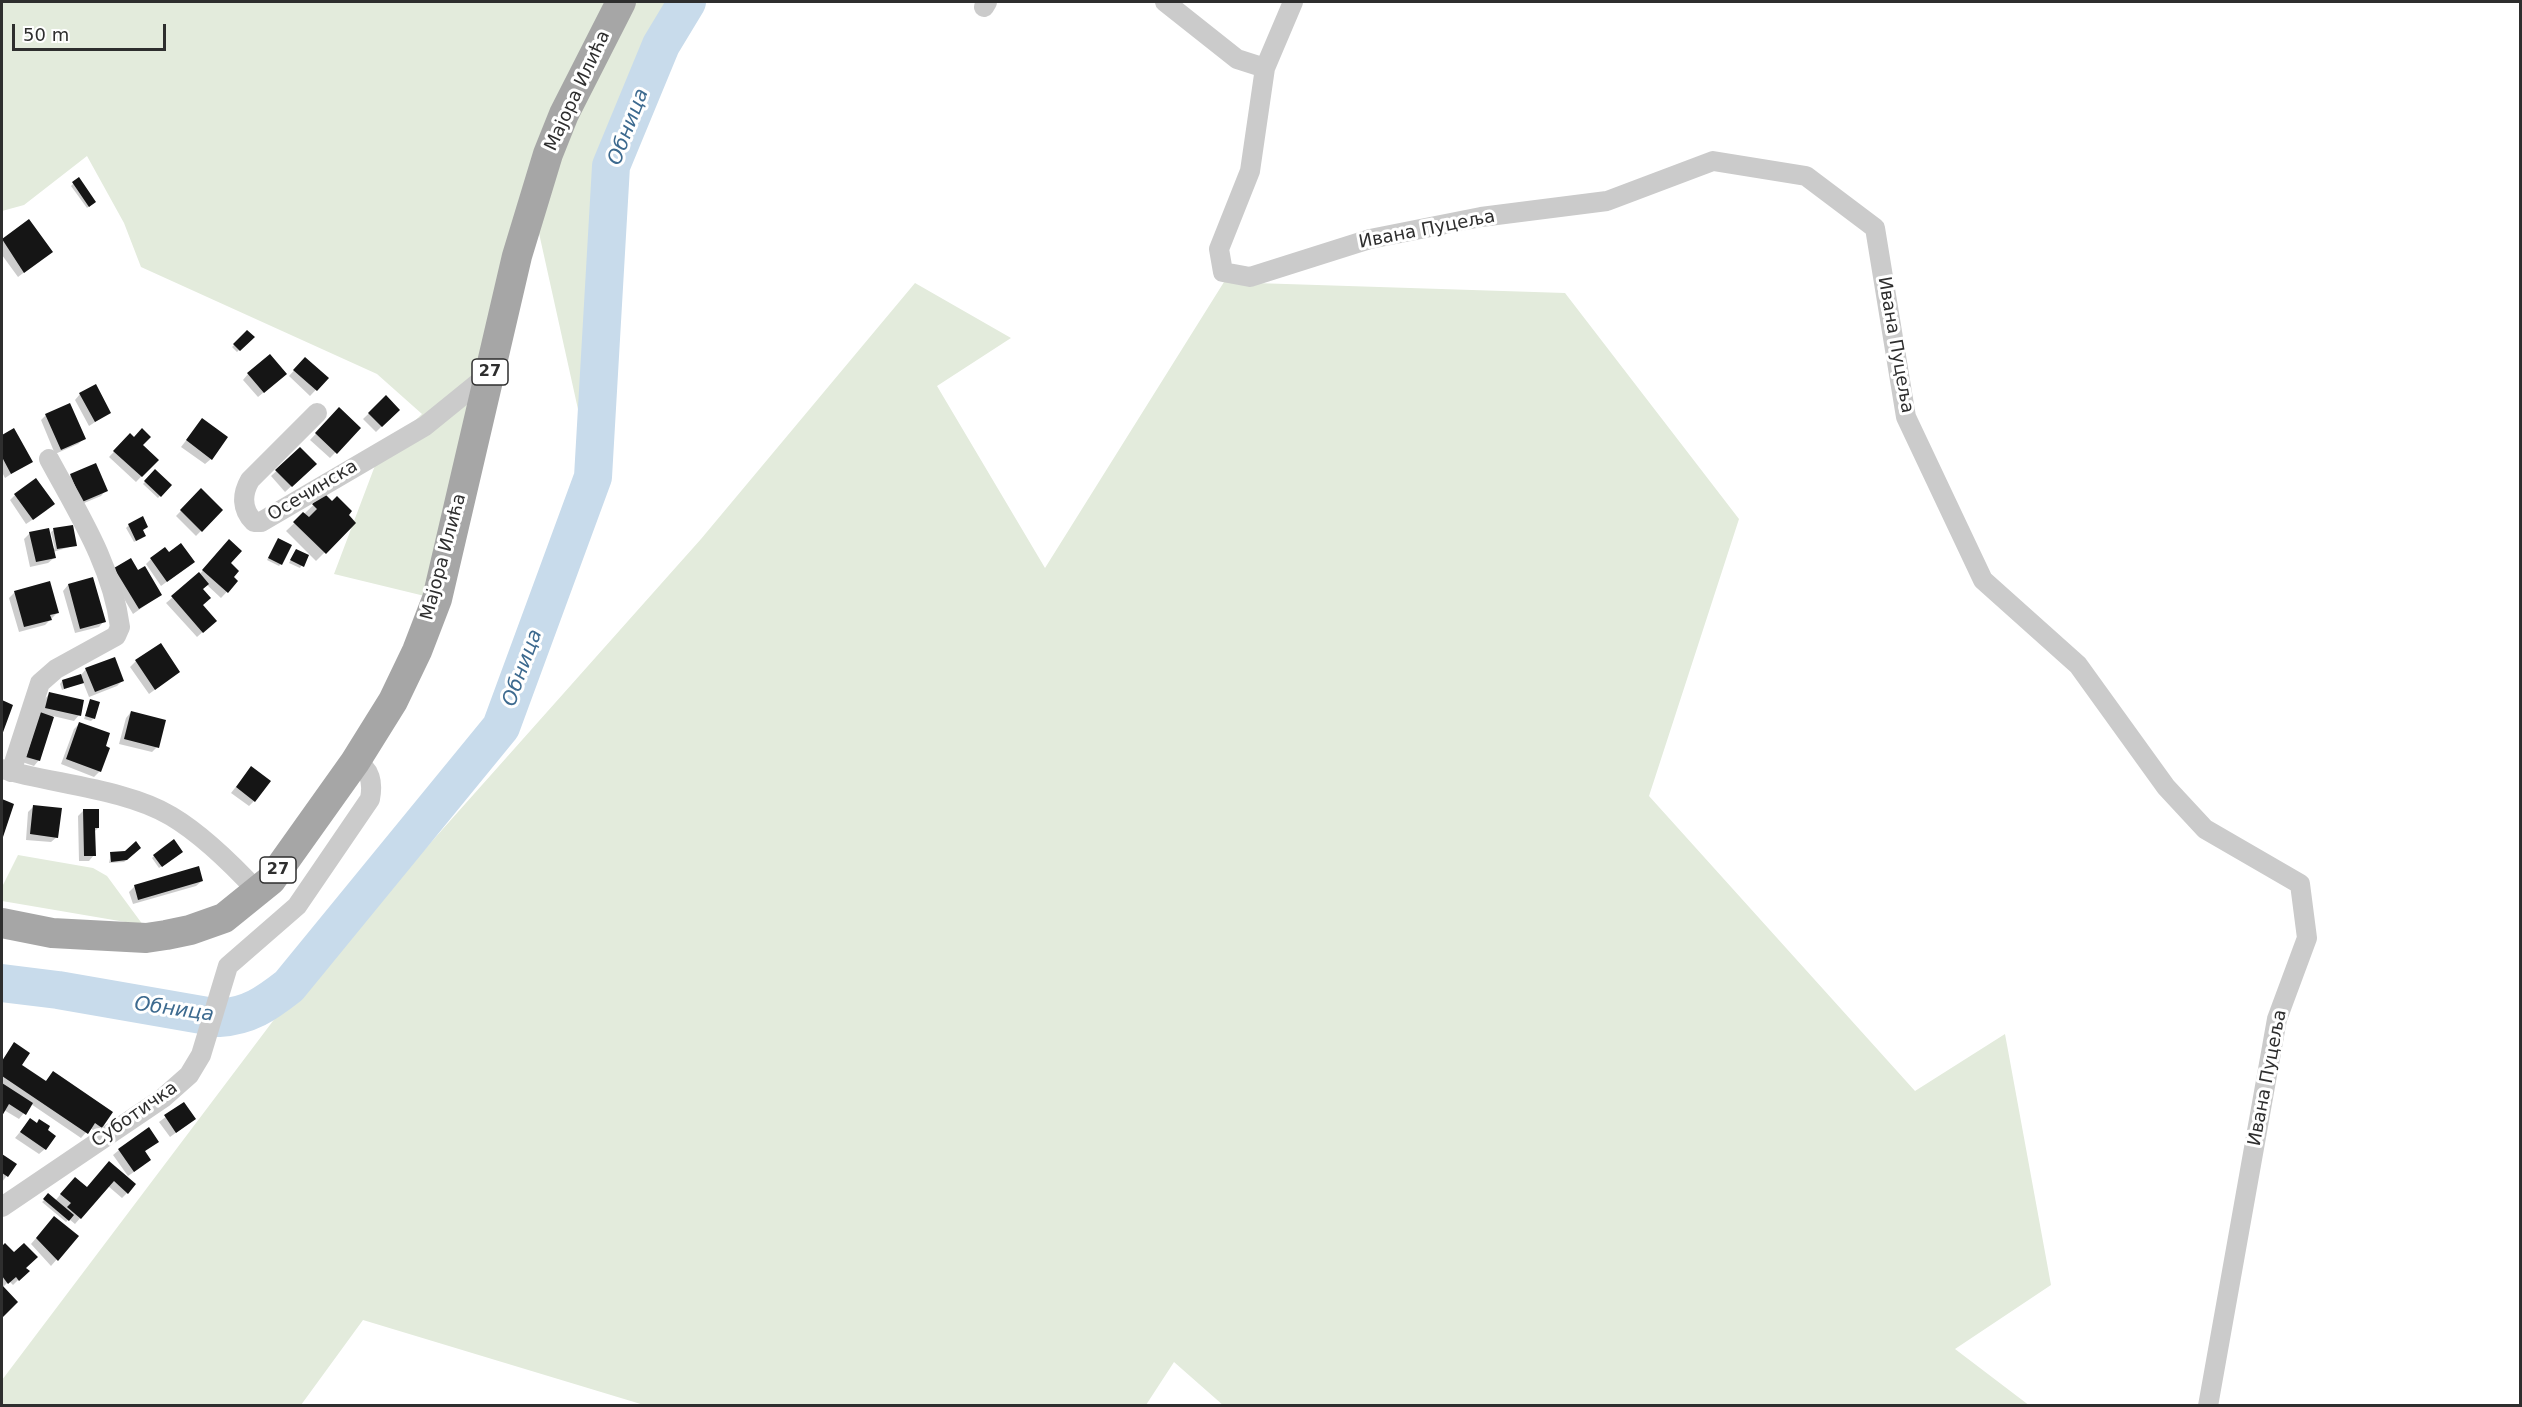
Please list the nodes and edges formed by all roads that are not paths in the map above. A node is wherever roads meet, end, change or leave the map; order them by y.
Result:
1 (621, 2) edge
2 (1165, 2) edge
3 (1293, 2) edge
4 (1265, 68) junction
5 (489, 380) junction
6 (317, 413) dead end
7 (49, 459) dead end
8 (355, 762) junction
9 (6, 770) edge
10 (258, 892) junction
11 (2, 923) edge
12 (2, 1207) edge
13 (2208, 1406) edge

1 - 5 main road, Мајора Илића / 27
2 - 4 street
3 - 4 street, Ивана Пуцеља
4 - 13 street, Ивана Пуцеља
5 - 6 street, Осечинска
5 - 8 main road, Мајора Илића / 27
7 - 9 street
8 - 10 main road, Мајора Илића / 27
8 - 12 street, Суботичка
9 - 10 street
10 - 11 main road, Мајора Илића / 27

